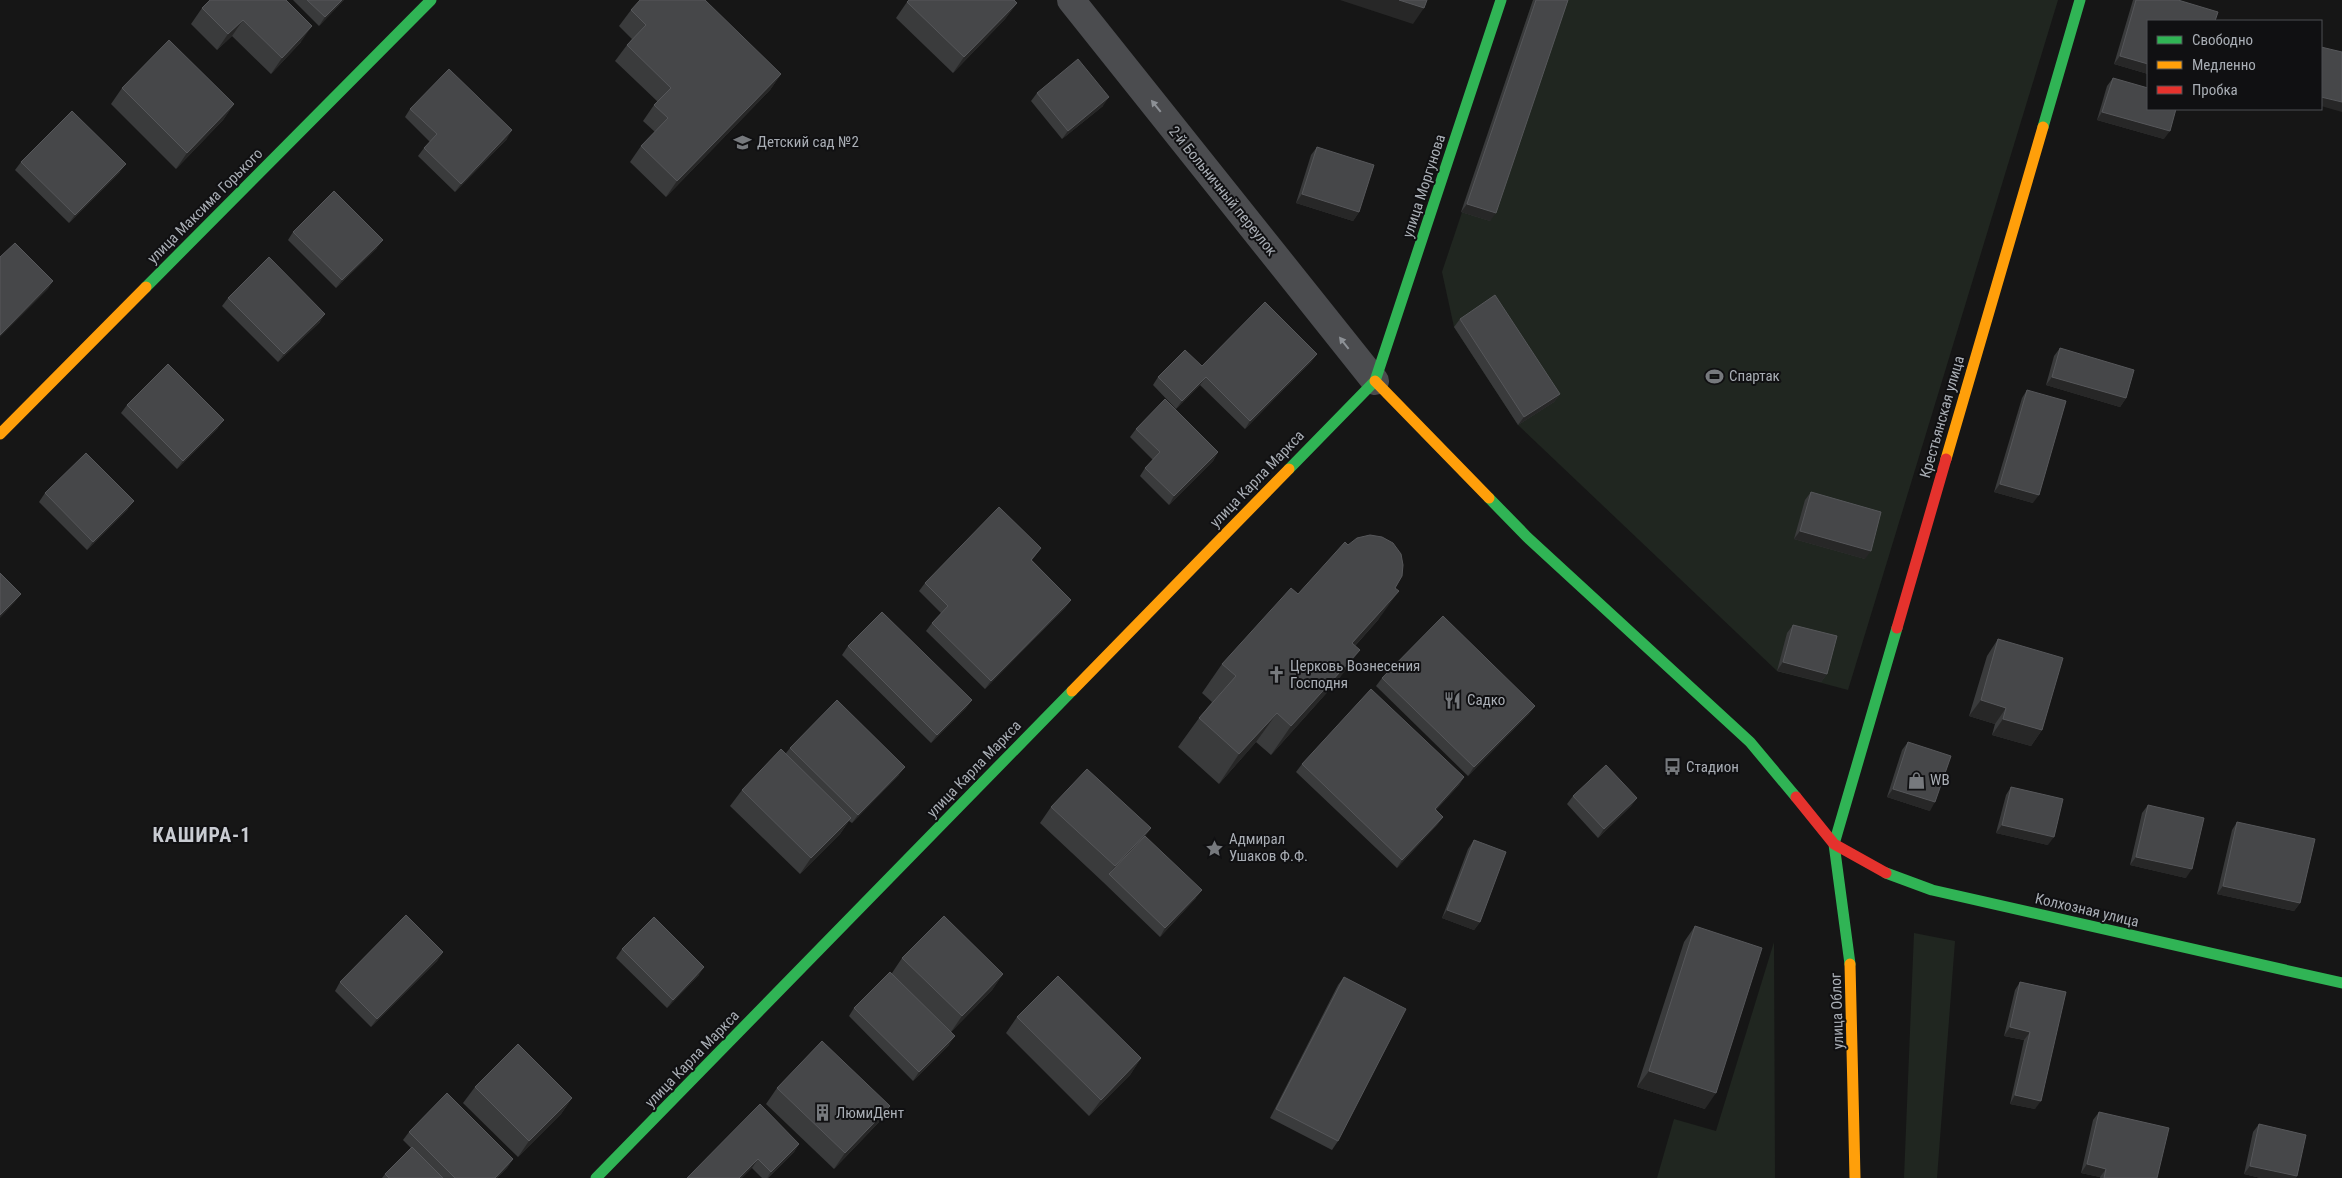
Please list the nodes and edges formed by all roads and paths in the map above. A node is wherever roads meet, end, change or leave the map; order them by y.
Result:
1 (431, 0) edge
2 (1071, 0) edge
3 (1501, 0) edge
4 (2080, 0) edge
5 (1374, 381) junction
6 (0, 434) edge
7 (1834, 844) junction
8 (2342, 983) edge
9 (596, 1178) edge
10 (1854, 1178) edge

1 - 6 street, улица Максима Горького
5 -> 2 street, 2-й Больничный переулок
3 - 5 street, улица Моргунова
4 - 7 street, Крестьянская улица
5 - 7 street
5 - 9 street, улица Карла Маркса
7 - 8 street, Колхозная улица
7 - 10 street, улица Облог

